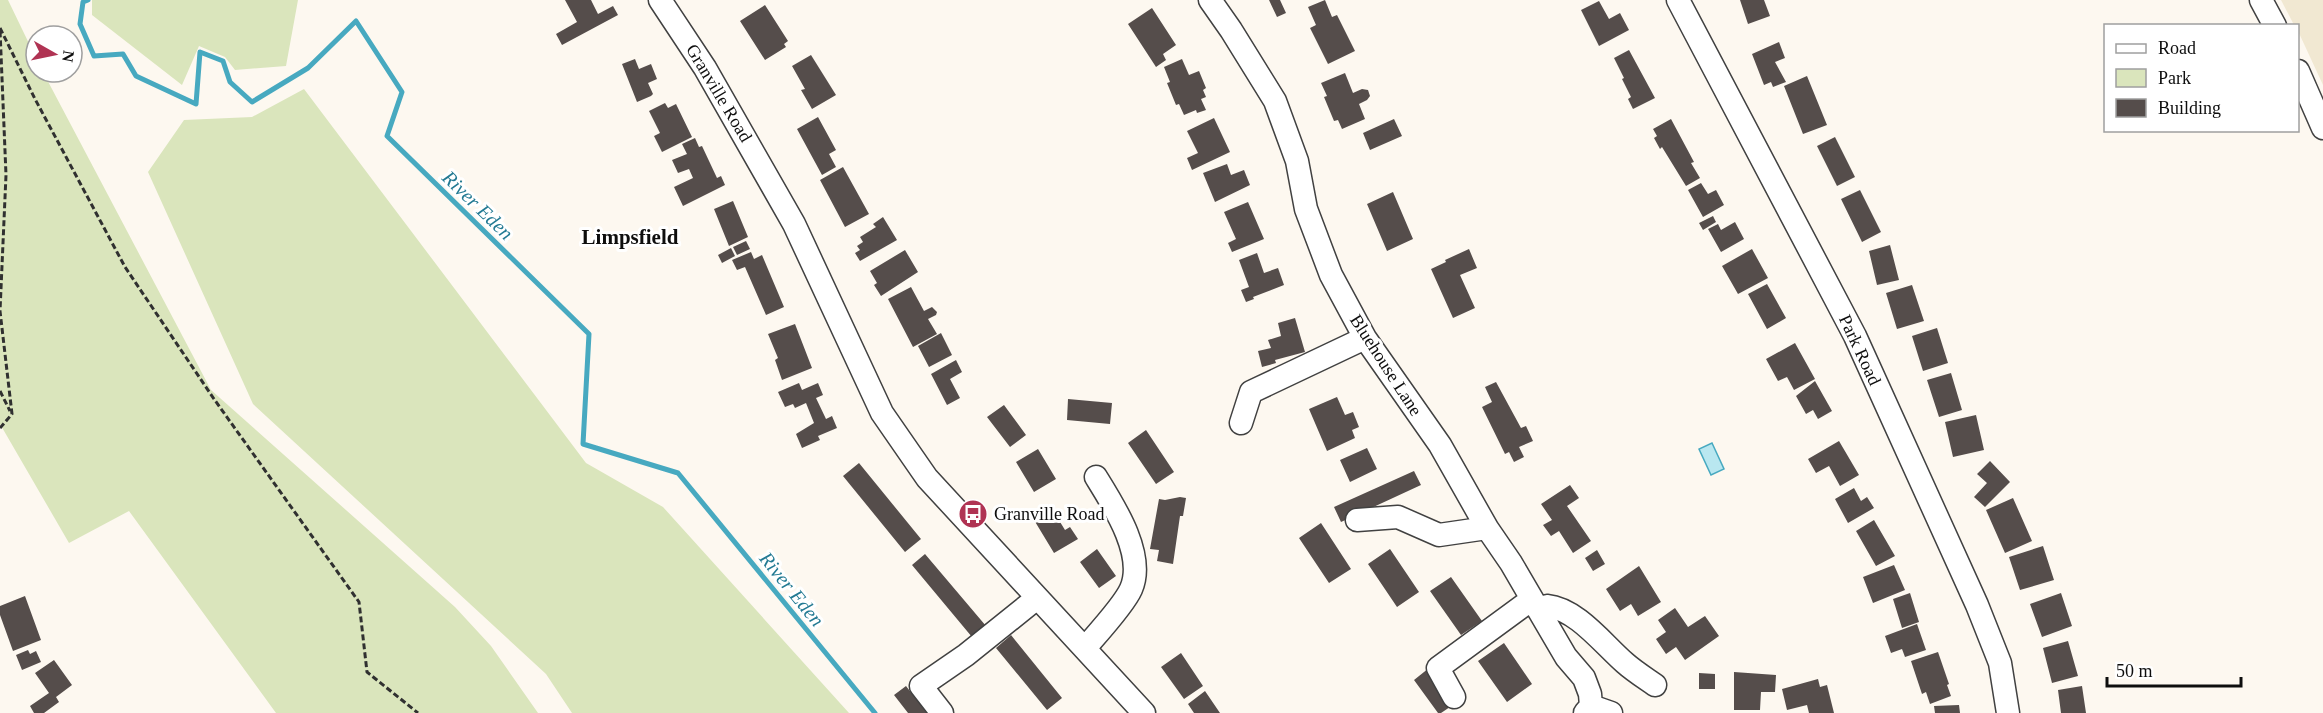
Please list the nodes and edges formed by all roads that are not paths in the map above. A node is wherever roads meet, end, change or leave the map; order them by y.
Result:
1 (660, 0) edge
2 (1210, 0) edge
3 (1678, 0) edge
4 (2261, 0) edge
5 (2274, 24) edge
6 (2299, 73) edge
7 (2323, 128) edge
8 (1365, 338) junction
9 (1241, 423) dead end
10 (1096, 477) dead end
11 (1357, 520) dead end
12 (1487, 528) junction
13 (1037, 598) junction
14 (1536, 605) junction
15 (1085, 648) junction
16 (1655, 685) dead end
17 (1454, 697) dead end
18 (1600, 711) edge
19 (942, 713) edge
20 (1144, 713) edge
21 (2008, 713) edge

1 - 13 street, Granville Road
2 - 8 street, Bluehouse Lane
3 - 21 street, Park Road
4 - 5 street
6 - 7 street
8 - 9 street
8 - 12 street, Bluehouse Lane
10 - 15 street
11 - 12 street
12 - 14 street, Bluehouse Lane
13 - 15 street, Granville Road
13 - 19 street
14 - 16 street
14 - 17 street
14 - 18 street, Bluehouse Lane
15 - 20 street, Granville Road

